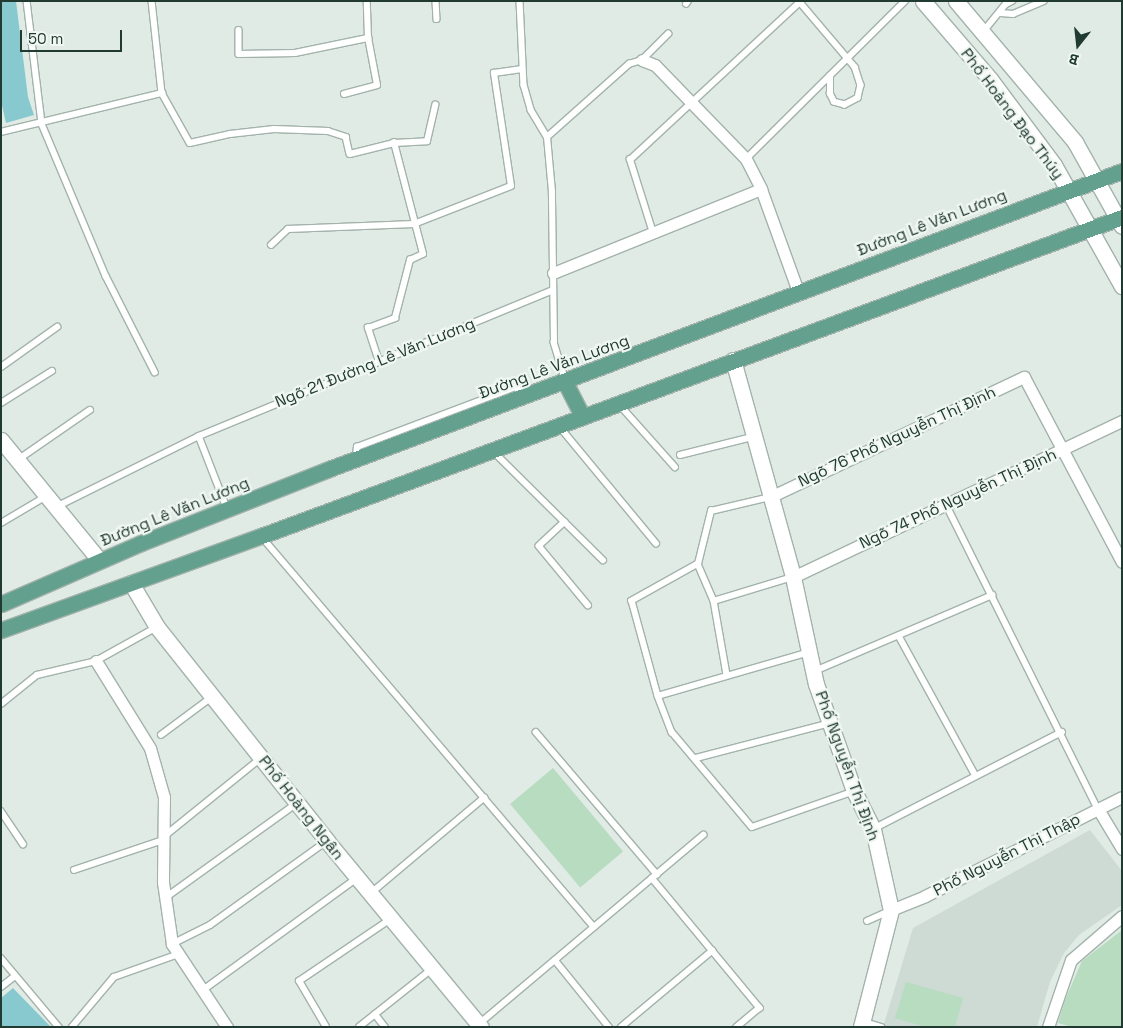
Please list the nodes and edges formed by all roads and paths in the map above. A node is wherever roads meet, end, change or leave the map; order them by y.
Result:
1 (27, 1) edge
2 (152, 1) edge
3 (367, 1) edge
4 (436, 1) edge
5 (520, 1) edge
6 (905, 1) edge
7 (923, 1) edge
8 (956, 1) edge
9 (1012, 1) edge
10 (1044, 1) edge
11 (800, 2) edge
12 (1001, 13) junction
13 (437, 19) dead end
14 (239, 30) dead end
15 (983, 32) junction
16 (668, 34) dead end
17 (368, 38) junction
18 (848, 57) junction
19 (642, 60) junction
20 (1010, 62) junction
21 (522, 69) junction
22 (830, 76) junction
23 (990, 79) junction
24 (162, 93) junction
25 (344, 94) dead end
26 (694, 102) junction
27 (435, 105) dead end
28 (42, 124) junction
29 (1, 132) edge
30 (547, 138) junction
31 (394, 143) junction
32 (746, 159) junction
33 (1122, 171) edge
34 (1096, 180) junction
35 (761, 189) junction
36 (1067, 190) junction
37 (1120, 220) edge
38 (414, 224) junction
39 (1090, 230) junction
40 (653, 233) junction
41 (270, 246) dead end
42 (553, 273) junction
43 (1122, 286) edge
44 (551, 291) junction
45 (799, 294) junction
46 (56, 327) dead end
47 (733, 360) junction
48 (379, 362) junction
49 (1, 367) edge
50 (52, 371) dead end
51 (155, 372) dead end
52 (565, 382) junction
53 (1, 403) edge
54 (618, 404) junction
55 (90, 410) dead end
56 (583, 417) junction
57 (1122, 421) edge
58 (559, 426) junction
59 (199, 436) junction
60 (752, 437) junction
61 (3, 445) edge
62 (492, 450) junction
63 (1060, 450) junction
64 (680, 455) dead end
65 (17, 460) junction
66 (675, 466) dead end
67 (770, 497) junction
68 (50, 502) junction
69 (946, 504) junction
70 (228, 510) junction
71 (565, 522) junction
72 (1, 523) edge
73 (262, 536) junction
74 (656, 543) dead end
75 (603, 560) dead end
76 (100, 561) junction
77 (1122, 562) edge
78 (698, 564) junction
79 (794, 577) junction
80 (131, 583) junction
81 (992, 595) junction
82 (714, 601) junction
83 (1, 604) edge
84 (588, 606) dead end
85 (156, 627) junction
86 (1, 630) edge
87 (899, 636) junction
88 (808, 652) junction
89 (96, 661) junction
90 (813, 672) junction
91 (727, 674) junction
92 (658, 696) junction
93 (212, 697) junction
94 (1, 704) edge
95 (832, 722) junction
96 (536, 732) dead end
97 (1062, 732) junction
98 (161, 735) dead end
99 (261, 758) junction
100 (696, 758) junction
101 (976, 774) junction
102 (854, 791) junction
103 (1122, 797) edge
104 (484, 798) junction
105 (297, 802) junction
106 (1098, 809) junction
107 (1, 811) edge
108 (873, 829) junction
109 (703, 835) dead end
110 (166, 837) junction
111 (327, 841) junction
112 (23, 844) dead end
113 (1122, 849) edge
114 (74, 870) dead end
115 (655, 876) junction
116 (358, 878) junction
117 (370, 894) junction
118 (165, 898) junction
119 (891, 910) junction
120 (1122, 916) edge
121 (391, 919) junction
122 (867, 921) dead end
123 (594, 927) junction
124 (172, 944) junction
125 (712, 951) junction
126 (179, 954) junction
127 (1, 958) edge
128 (555, 960) junction
129 (432, 969) junction
130 (15, 976) junction
131 (1, 987) edge
132 (203, 990) junction
133 (375, 1014) junction
134 (861, 1024) edge
135 (480, 1026) edge
136 (59, 1027) edge
137 (72, 1027) edge
138 (227, 1027) edge
139 (326, 1027) edge
140 (359, 1027) edge
141 (385, 1027) edge
142 (609, 1027) edge
143 (621, 1027) edge
144 (737, 1027) edge
145 (881, 1027) edge
146 (1048, 1027) edge

1 - 28 lane
2 - 24 lane
3 - 17 lane
4 - 13 lane
5 - 21 lane
6 - 18 lane
7 - 23 street, Phố Hoàng Đạo Thúy
8 - 15 street, Phố Hoàng Đạo Thúy
9 - 12 lane
10 - 12 lane
11 - 18 lane
11 - 26 lane
12 - 15 lane
14 - 17 lane
15 - 20 street, Phố Hoàng Đạo Thúy
16 - 19 lane
17 - 25 lane
18 - 22 lane
18 - 22 lane
19 - 26 street
19 - 30 lane
20 - 23 street
20 - 34 street, Phố Hoàng Đạo Thúy
21 - 30 lane
21 - 38 lane
22 - 32 lane
23 - 36 street, Phố Hoàng Đạo Thúy
24 - 28 lane
24 - 31 lane
26 - 32 street
26 - 40 lane
27 - 31 lane
28 - 29 lane
28 - 51 lane
30 - 42 lane
31 - 38 lane
32 - 35 street
33 - 34 main road, Đường Lê Văn Lương
34 - 36 main road, Đường Lê Văn Lương
34 - 37 street, Phố Hoàng Đạo Thúy
35 - 40 street
35 - 45 street
36 - 39 street, Phố Hoàng Đạo Thúy
36 - 45 main road, Đường Lê Văn Lương
37 - 39 main road
38 - 41 lane
38 - 48 lane
39 - 43 street, Phố Hoàng Đạo Thúy
39 - 47 main road
40 - 42 street
42 - 44 lane
44 - 48 lane, Ngõ 21 Đường Lê Văn Lương
44 - 52 lane
45 - 52 main road, Đường Lê Văn Lương
46 - 49 lane
47 - 54 main road
47 - 60 street, Phố Nguyễn Thị Định
48 - 59 lane, Ngõ 21 Đường Lê Văn Lương
50 - 53 lane
52 - 56 main road
52 - 70 main road, Đường Lê Văn Lương
54 - 56 main road
54 - 66 lane
55 - 65 lane
56 - 58 main road
57 - 63 street, Ngõ 74 Phố Nguyễn Thị Định
58 - 62 main road
58 - 74 lane
59 - 68 lane, Ngõ 21 Đường Lê Văn Lương
59 - 70 lane
60 - 64 lane
60 - 67 street, Phố Nguyễn Thị Định
61 - 65 street
62 - 71 lane
62 - 73 main road
63 - 67 street, Ngõ 76 Phố Nguyễn Thị Định
63 - 69 street, Ngõ 74 Phố Nguyễn Thị Định
63 - 77 street
65 - 68 street
67 - 78 lane
67 - 79 street, Phố Nguyễn Thị Định
68 - 72 lane, Ngõ 21 Đường Lê Văn Lương
68 - 76 street
69 - 79 street, Ngõ 74 Phố Nguyễn Thị Định
69 - 81 lane
70 - 76 main road, Đường Lê Văn Lương
71 - 75 lane
71 - 84 lane
73 - 80 main road
73 - 104 lane
76 - 83 main road, Đường Lê Văn Lương
78 - 82 lane
78 - 92 lane
79 - 82 lane
79 - 88 street, Phố Nguyễn Thị Định
80 - 85 street, Phố Hoàng Ngân
80 - 86 main road
81 - 87 lane
81 - 97 lane
82 - 91 lane
85 - 89 lane
85 - 93 street, Phố Hoàng Ngân
87 - 90 lane
87 - 101 lane
88 - 90 street, Phố Nguyễn Thị Định
88 - 91 lane
89 - 94 lane
89 - 110 street
90 - 95 street, Phố Nguyễn Thị Định
91 - 92 lane
92 - 100 lane
93 - 98 lane
93 - 99 street, Phố Hoàng Ngân
95 - 100 lane
95 - 102 street, Phố Nguyễn Thị Định
96 - 115 lane
97 - 101 lane
97 - 106 lane
99 - 105 street, Phố Hoàng Ngân
99 - 110 lane
100 - 102 lane
101 - 108 lane
102 - 108 street, Phố Nguyễn Thị Định
103 - 106 street, Phố Nguyễn Thị Thập
104 - 117 lane
104 - 123 lane
105 - 111 street, Phố Hoàng Ngân
105 - 118 lane
106 - 113 street
106 - 119 street, Phố Nguyễn Thị Thập
107 - 112 lane
108 - 119 street, Phố Nguyễn Thị Định
109 - 115 lane
110 - 114 lane
110 - 118 street
111 - 116 street, Phố Hoàng Ngân
111 - 124 lane
115 - 123 lane
115 - 125 lane
116 - 117 street, Phố Hoàng Ngân
116 - 132 lane
117 - 121 street, Phố Hoàng Ngân
118 - 124 street
119 - 122 lane
119 - 134 street, Phố Nguyễn Thị Định
120 - 146 street
121 - 129 street, Phố Hoàng Ngân
121 - 139 lane
123 - 128 lane
124 - 126 street
125 - 143 lane
125 - 144 lane
126 - 132 street
126 - 137 lane
127 - 130 lane
128 - 135 lane
128 - 142 lane
129 - 133 lane
129 - 135 street, Phố Hoàng Ngân
130 - 131 lane
130 - 136 lane
132 - 138 street
133 - 140 lane
133 - 141 lane
134 - 145 lane

